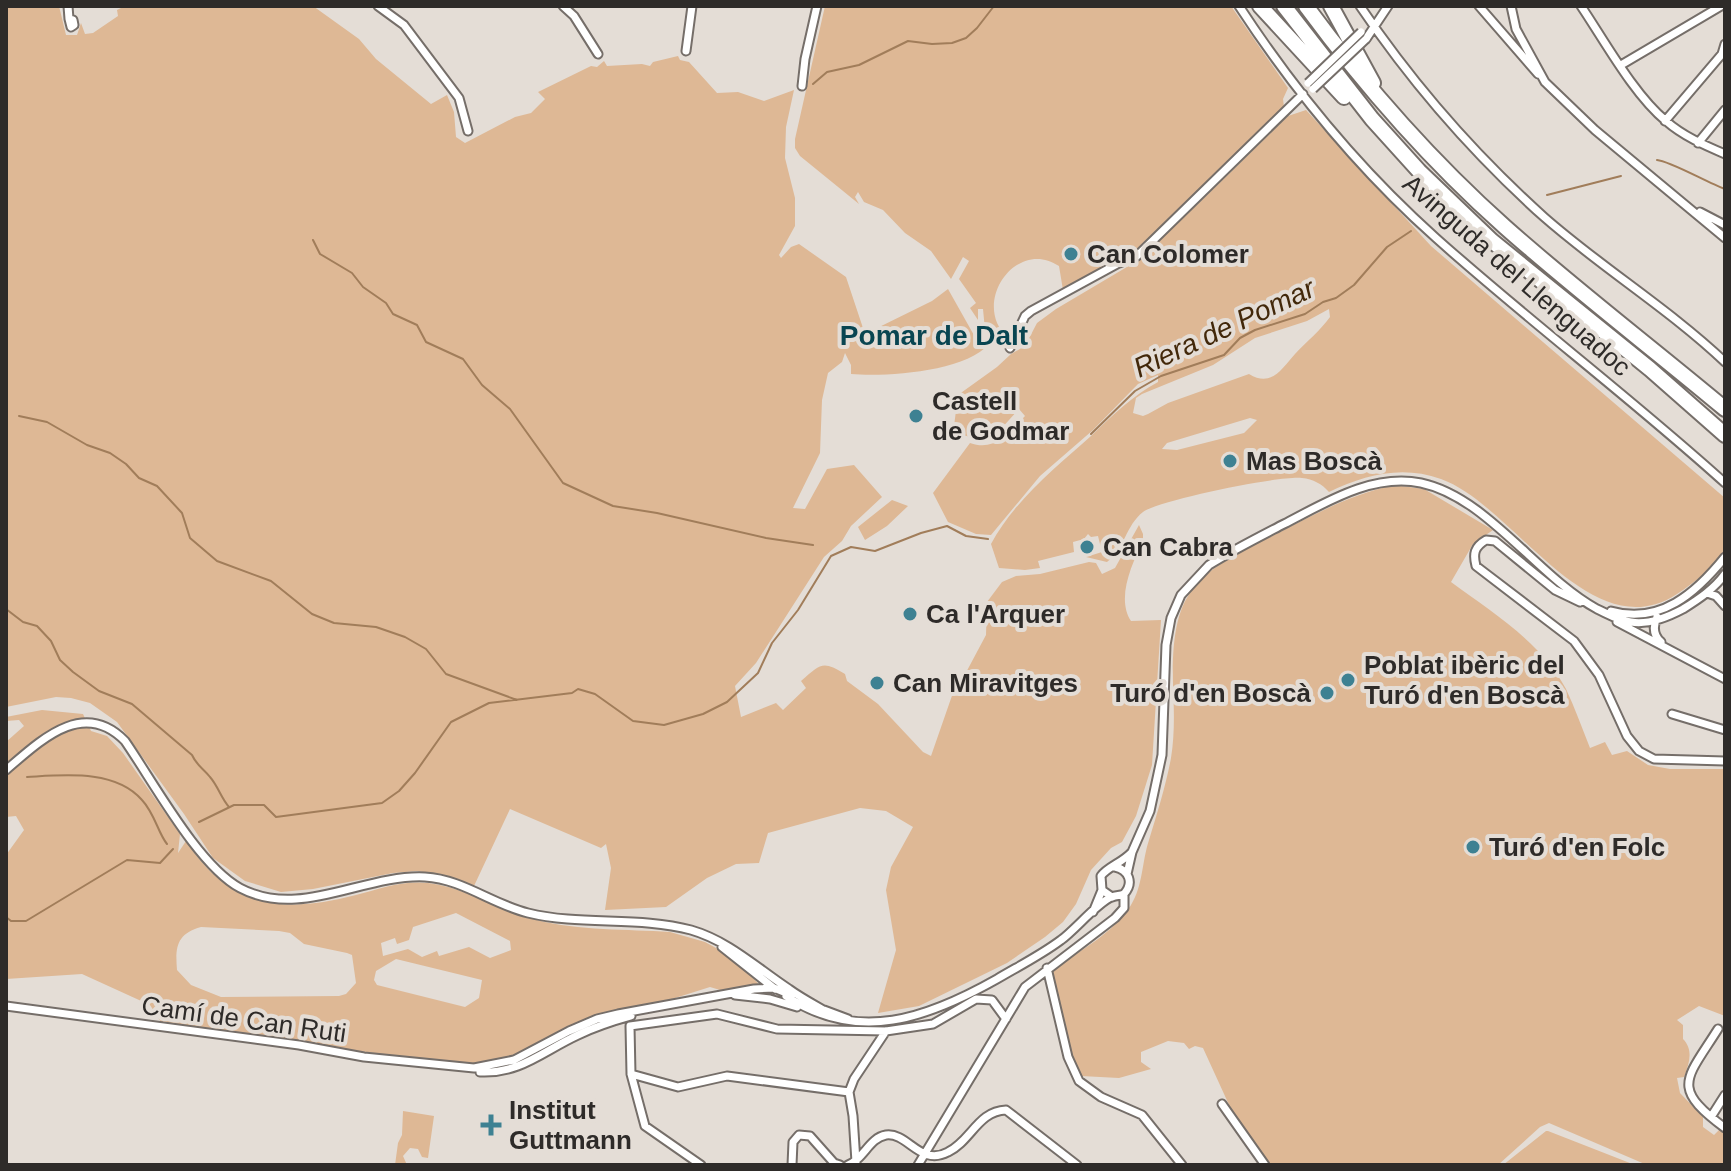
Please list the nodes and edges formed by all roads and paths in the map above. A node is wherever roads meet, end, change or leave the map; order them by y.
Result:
1 (68, 6) edge
2 (378, 6) edge
3 (563, 6) edge
4 (692, 6) edge
5 (817, 6) edge
6 (1239, 6) edge
7 (1260, 6) edge
8 (1284, 6) edge
9 (1306, 6) edge
10 (1331, 6) edge
11 (1360, 6) edge
12 (1388, 6) edge
13 (1479, 6) edge
14 (1511, 6) edge
15 (1581, 6) edge
16 (1721, 6) edge
17 (69, 19) dead end
18 (1373, 26) junction
19 (1725, 44) edge
20 (686, 51) dead end
21 (598, 54) dead end
22 (1621, 65) junction
23 (1545, 82) junction
24 (802, 86) dead end
25 (1303, 94) junction
26 (1384, 105) junction
27 (1725, 110) edge
28 (1372, 119) junction
29 (1665, 121) junction
30 (468, 131) dead end
31 (1698, 143) junction
32 (1725, 154) edge
33 (1691, 208) junction
34 (1725, 225) edge
35 (1725, 238) edge
36 (1010, 348) dead end
37 (1725, 362) edge
38 (1725, 409) edge
39 (1725, 435) edge
40 (1725, 483) edge
41 (1725, 557) edge
42 (1725, 574) edge
43 (1711, 595) junction
44 (1685, 598) junction
45 (1592, 606) junction
46 (1725, 606) edge
47 (1666, 609) junction
48 (1656, 620) junction
49 (1668, 649) junction
50 (1725, 679) edge
51 (1672, 714) dead end
52 (1725, 730) edge
53 (1725, 761) edge
54 (6, 770) edge
55 (1132, 852) junction
56 (1115, 867) junction
57 (1127, 874) junction
58 (1102, 890) junction
59 (1117, 896) junction
60 (1092, 914) junction
61 (707, 936) junction
62 (1047, 968) junction
63 (774, 988) junction
64 (729, 994) junction
65 (6, 1005) edge
66 (644, 1011) junction
67 (808, 1011) junction
68 (825, 1011) junction
69 (602, 1017) junction
70 (848, 1019) junction
71 (1006, 1019) junction
72 (1718, 1029) dead end
73 (886, 1031) junction
74 (575, 1036) junction
75 (551, 1041) junction
76 (495, 1065) junction
77 (522, 1065) junction
78 (465, 1068) junction
79 (631, 1074) junction
80 (849, 1092) junction
81 (1725, 1095) edge
82 (1222, 1104) dead end
83 (1711, 1117) junction
84 (1725, 1128) edge
85 (924, 1155) junction
86 (852, 1164) edge
87 (1179, 1164) edge
88 (701, 1165) edge
89 (792, 1165) edge
90 (840, 1165) edge
91 (918, 1165) edge
92 (1077, 1165) edge
93 (1265, 1165) edge

1 - 17 street
2 - 30 street
3 - 21 street
4 - 20 street
5 - 24 street
6 - 25 street, Avinguda del Llenguadoc
7 - 28 highway
8 - 28 highway
9 - 26 highway
10 - 26 highway
11 - 18 street
12 - 18 street
13 - 23 street
14 - 23 street
15 - 22 street
16 - 22 street
18 - 25 street, bridge
18 - 37 street
19 - 29 street
22 - 29 street
23 - 33 street
25 - 36 street
25 - 40 street, Avinguda del Llenguadoc
26 - 38 highway
27 - 31 street
28 - 39 highway
29 - 31 street
31 - 32 street
33 - 34 street
33 - 35 street
41 - 44 street
42 - 43 street
43 - 44 street
43 - 46 street
43 - 48 street
44 - 47 street
45 - 47 street
45 - 48 street
45 - 49 street
45 - 53 street
45 - 55 street
47 - 48 street
48 - 49 street
49 - 50 street
51 - 52 street
54 - 61 street
55 - 56 street
55 - 57 street
56 - 57 street
56 - 58 street
57 - 59 street
58 - 59 street
58 - 60 street
59 - 60 street
59 - 62 street
60 - 70 street
61 - 63 street
61 - 68 street
62 - 71 street
62 - 87 street
63 - 64 street, Camí de Can Ruti
63 - 67 street
63 - 68 street
64 - 66 street, Camí de Can Ruti
64 - 67 street, Camí de Can Ruti
65 - 78 street, Camí de Can Ruti
66 - 69 street, Camí de Can Ruti
66 - 74 street, Camí de Can Ruti
67 - 70 street, Camí de Can Ruti
68 - 70 street
69 - 74 street, Camí de Can Ruti
69 - 75 street, Camí de Can Ruti
71 - 73 street
71 - 85 street
72 - 83 street
73 - 79 street
73 - 80 street
74 - 77 street, Camí de Can Ruti
75 - 76 street, Camí de Can Ruti
75 - 77 street, Camí de Can Ruti
76 - 77 street, Camí de Can Ruti
76 - 78 street, Camí de Can Ruti
77 - 78 street, Camí de Can Ruti
79 - 80 street
79 - 88 street
80 - 86 street
81 - 83 street
82 - 93 street
83 - 84 street
85 - 86 street
85 - 91 street
85 - 92 street
89 - 90 street

